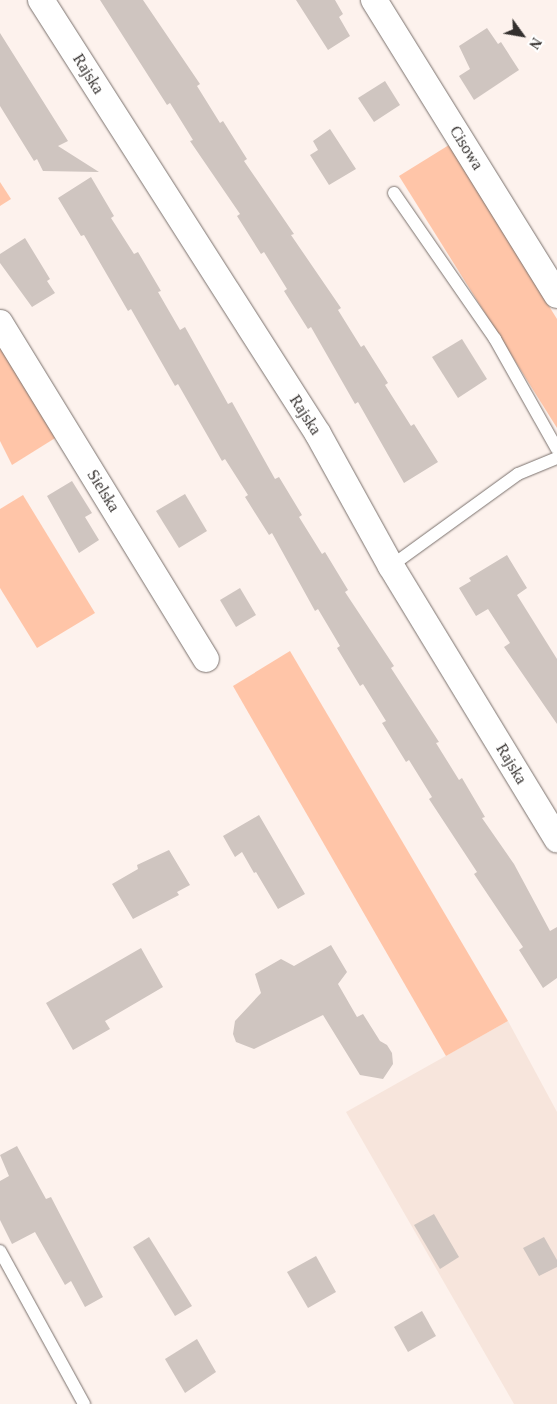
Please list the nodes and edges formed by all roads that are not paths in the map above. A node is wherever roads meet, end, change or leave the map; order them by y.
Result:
1 (41, 0) edge
2 (374, 0) edge
3 (394, 193) dead end
4 (557, 295) edge
5 (0, 323) edge
6 (557, 449) edge
7 (557, 458) edge
8 (391, 566) junction
9 (206, 658) dead end
10 (557, 839) edge
11 (0, 1251) edge
12 (84, 1404) edge

1 - 8 street, Rajska
2 - 4 street, Cisowa
3 - 6 lane
5 - 9 street, Sielska
7 - 8 lane
8 - 10 street, Rajska
11 - 12 lane

